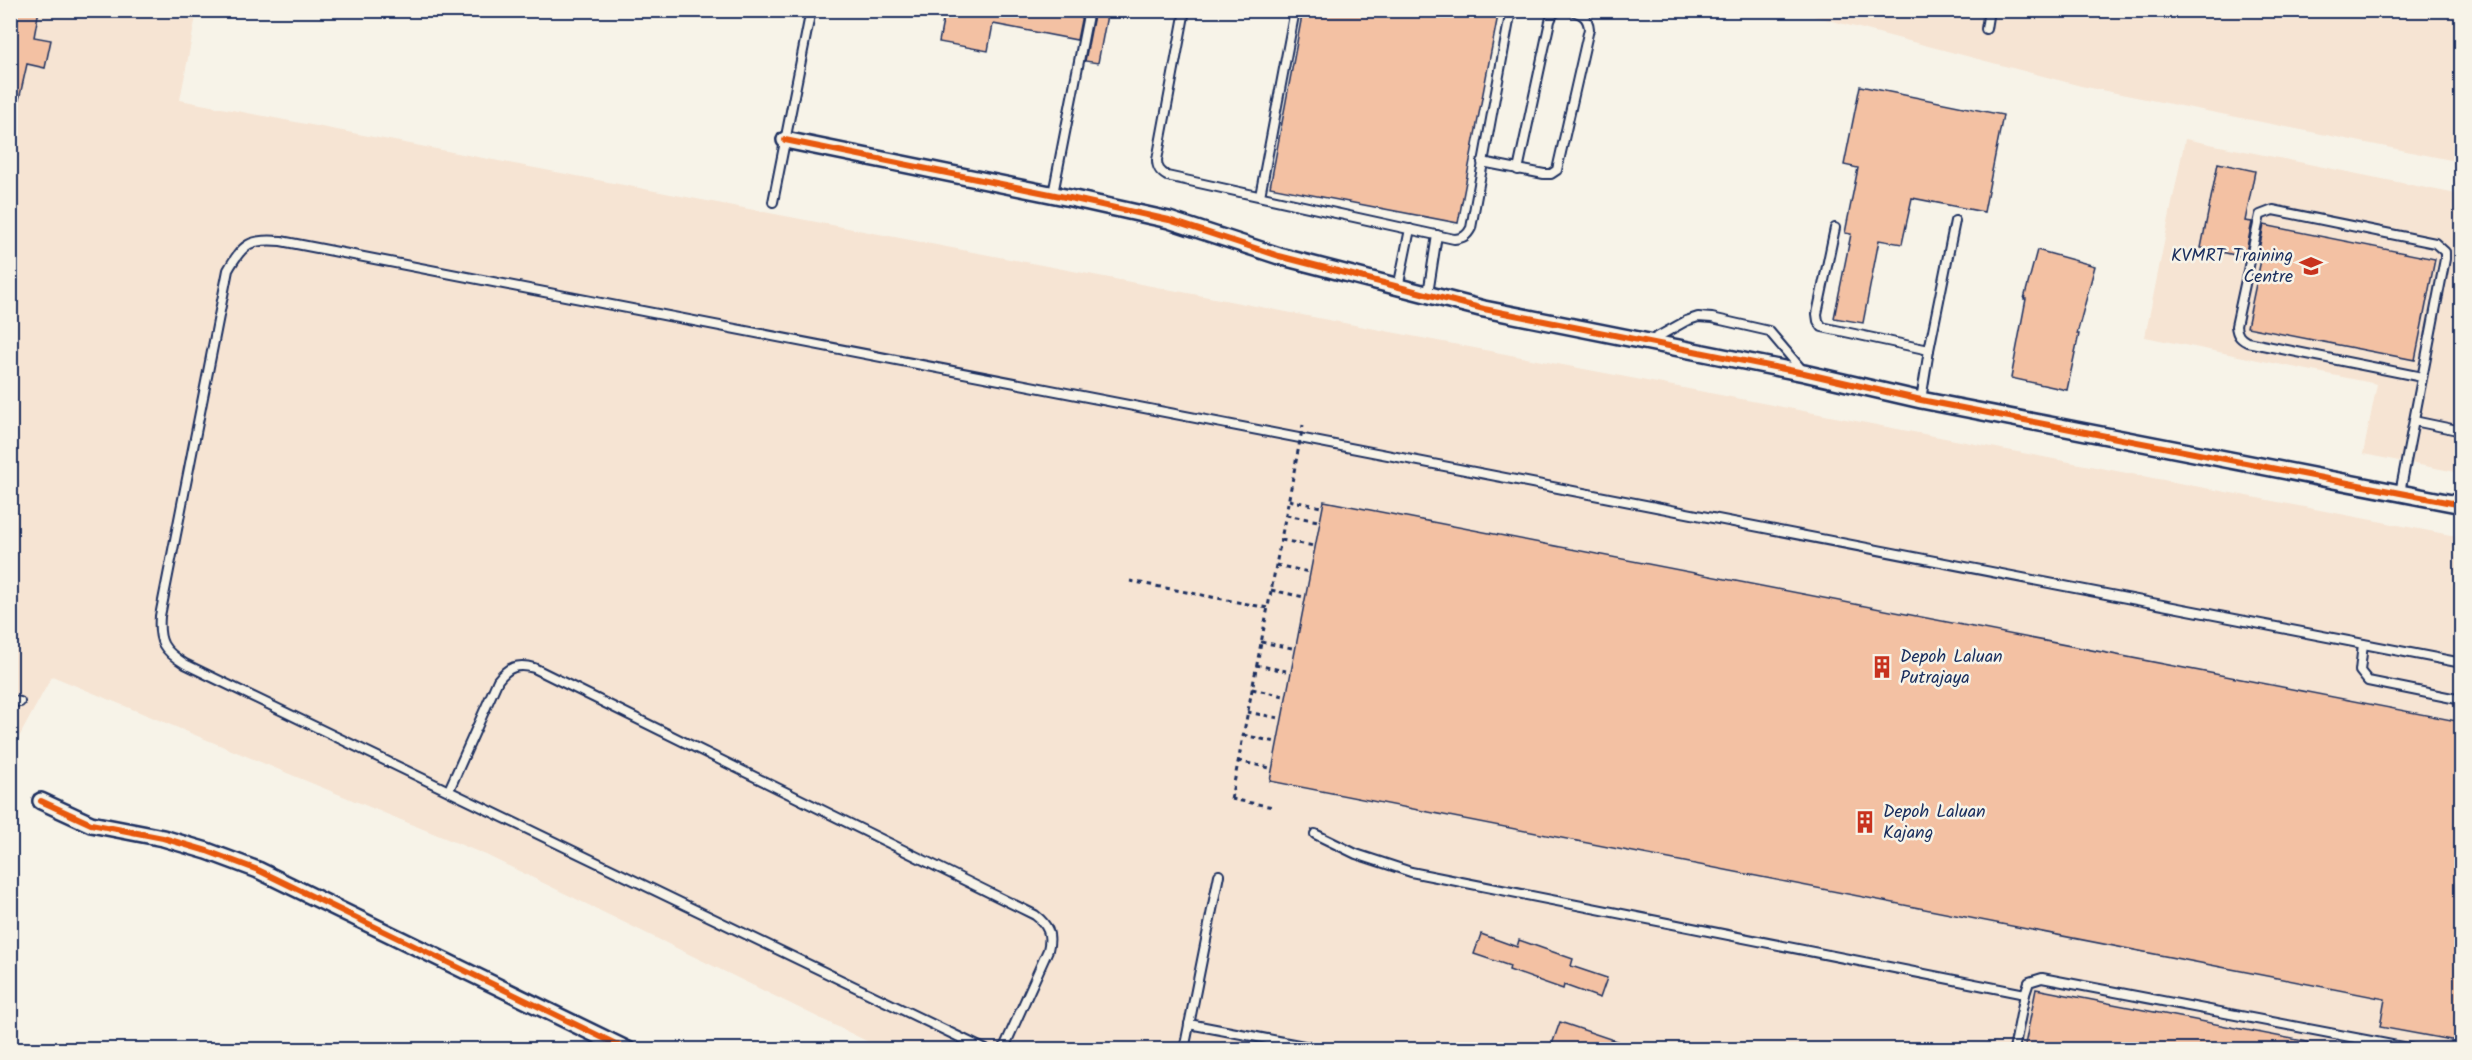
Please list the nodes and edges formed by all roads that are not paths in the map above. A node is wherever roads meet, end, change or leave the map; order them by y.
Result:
1 (811, 10) edge
2 (1089, 10) edge
3 (1185, 10) edge
4 (1295, 10) edge
5 (1511, 10) edge
6 (1559, 10) edge
7 (1569, 10) edge
8 (1989, 10) edge
9 (2277, 10) edge
10 (2285, 10) edge
11 (1986, 29) dead end
12 (785, 140) junction
13 (1482, 162) junction
14 (1518, 170) junction
15 (1053, 194) junction
16 (1260, 196) junction
17 (773, 202) dead end
18 (1955, 221) dead end
19 (1835, 228) dead end
20 (1410, 229) junction
21 (1437, 235) junction
22 (1398, 288) junction
23 (1428, 294) junction
24 (1649, 342) junction
25 (1929, 350) junction
26 (1804, 373) junction
27 (2422, 377) junction
28 (1921, 400) junction
29 (2414, 421) junction
30 (2462, 431) edge
31 (2400, 494) junction
32 (2462, 505) edge
33 (2363, 644) junction
34 (2462, 663) edge
35 (10, 700) edge
36 (2462, 700) edge
37 (20, 702) dead end
38 (448, 790) junction
39 (41, 801) dead end
40 (1314, 834) dead end
41 (1219, 875) dead end
42 (2025, 994) junction
43 (1189, 1024) junction
44 (628, 1050) edge
45 (986, 1050) edge
46 (1003, 1050) edge
47 (1184, 1050) edge
48 (1325, 1050) edge
49 (2014, 1050) edge
50 (2418, 1050) edge

1 - 12 lane
2 - 15 lane
3 - 16 lane
4 - 16 lane
5 - 13 lane
6 - 14 lane
7 - 14 lane
8 - 11 lane
9 - 10 lane
12 - 15 street
12 - 17 lane
13 - 14 lane
13 - 21 lane
15 - 22 street
16 - 20 lane
18 - 25 lane
19 - 25 lane
20 - 21 lane
20 - 22 lane
21 - 23 lane
22 - 23 street
23 - 24 street
24 - 26 street
24 - 26 lane
25 - 28 lane
26 - 28 street
27 - 27 lane
27 - 29 lane
28 - 31 street
29 - 30 lane
29 - 31 lane
31 - 32 street
33 - 34 lane
33 - 36 lane
33 - 38 lane
35 - 37 lane
38 - 45 lane
38 - 46 lane
39 - 44 street
40 - 42 lane
41 - 43 lane
42 - 49 lane
42 - 50 lane
43 - 47 lane
43 - 48 lane

